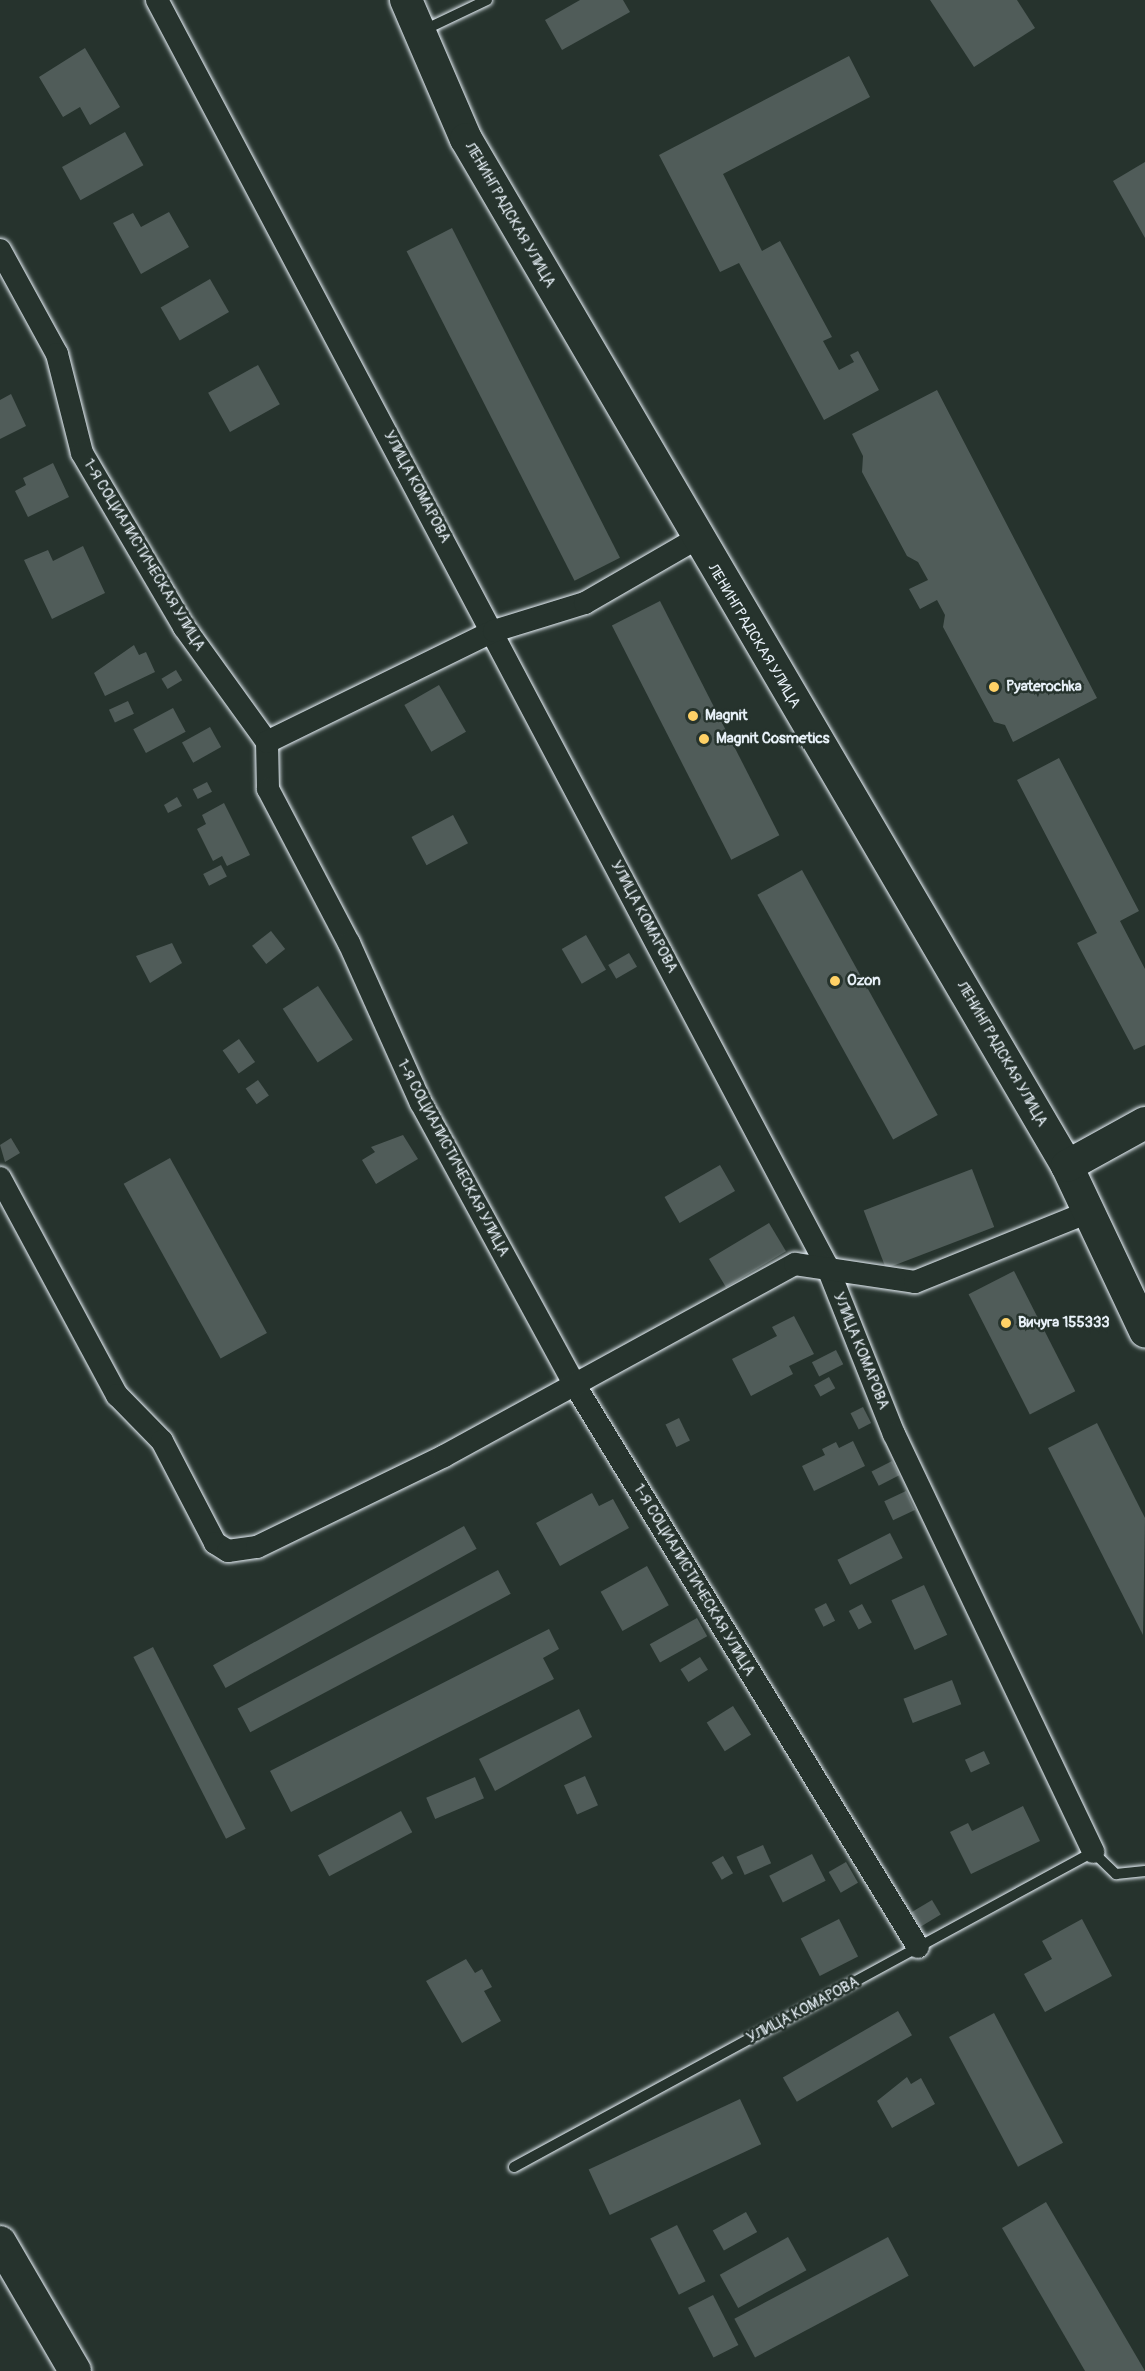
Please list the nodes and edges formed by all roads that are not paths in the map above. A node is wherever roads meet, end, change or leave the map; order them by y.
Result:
1 (157, 0) edge
2 (406, 0) edge
3 (487, 0) edge
4 (416, 34) junction
5 (0, 250) edge
6 (696, 539) junction
7 (494, 631) junction
8 (267, 742) junction
9 (1145, 1123) edge
10 (1067, 1167) junction
11 (0, 1178) edge
12 (1088, 1212) junction
13 (827, 1266) junction
14 (1145, 1331) edge
15 (576, 1387) junction
16 (1093, 1852) junction
17 (1145, 1870) edge
18 (918, 1947) junction
19 (514, 2167) dead end
20 (3, 2255) edge
21 (75, 2371) edge

1 - 7 street, УЛИЦА КОМАРОВА
2 - 4 main road, ЛЕНИНГРАДСКАЯ УЛИЦА
3 - 4 lane
4 - 6 main road, ЛЕНИНГРАДСКАЯ УЛИЦА
5 - 8 street, 1-Я СОЦИАЛИСТИЧЕСКАЯ УЛИЦА
6 - 7 street
6 - 10 main road, ЛЕНИНГРАДСКАЯ УЛИЦА
7 - 8 street
7 - 13 street, УЛИЦА КОМАРОВА
8 - 15 street, 1-Я СОЦИАЛИСТИЧЕСКАЯ УЛИЦА
9 - 10 main road
10 - 12 main road, ЛЕНИНГРАДСКАЯ УЛИЦА
11 - 15 street
12 - 13 street
12 - 14 main road, ЛЕНИНГРАДСКАЯ УЛИЦА
13 - 15 street
13 - 16 street, УЛИЦА КОМАРОВА
15 - 18 street, 1-Я СОЦИАЛИСТИЧЕСКАЯ УЛИЦА
16 - 17 lane, УЛИЦА КОМАРОВА
16 - 18 lane, УЛИЦА КОМАРОВА
18 - 19 lane, УЛИЦА КОМАРОВА
20 - 21 main road

